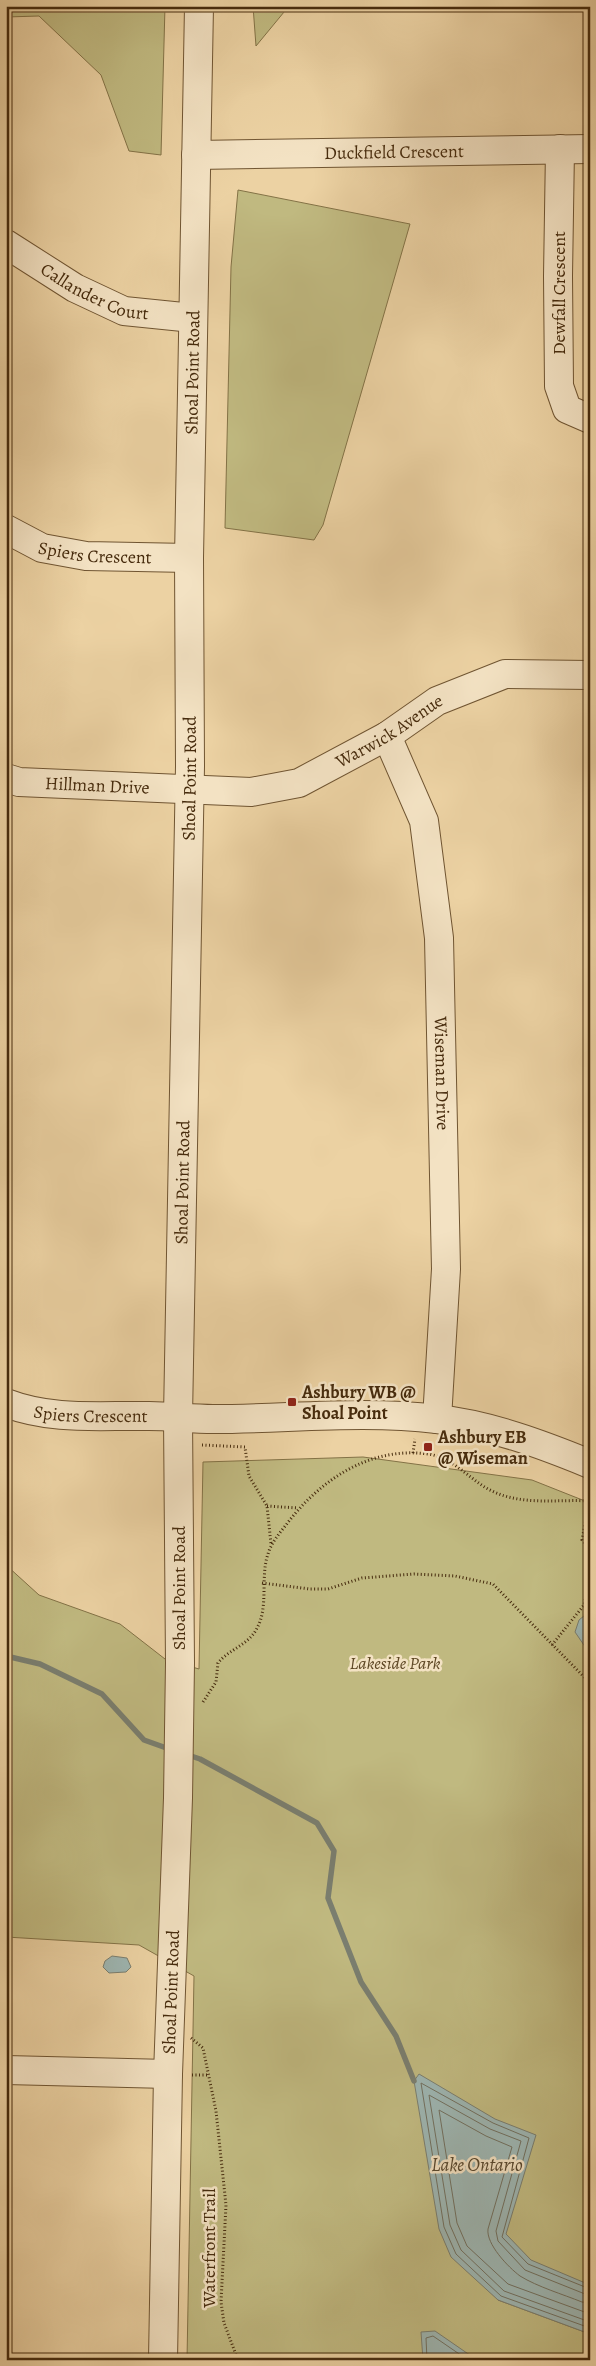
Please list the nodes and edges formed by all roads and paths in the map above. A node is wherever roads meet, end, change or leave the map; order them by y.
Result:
1 (199, 6) edge
2 (560, 150) junction
3 (590, 150) edge
4 (196, 155) junction
5 (6, 244) edge
6 (193, 318) junction
7 (590, 420) edge
8 (6, 529) edge
9 (189, 558) junction
10 (590, 675) edge
11 (387, 736) junction
12 (6, 778) edge
13 (189, 790) junction
14 (6, 1403) edge
15 (178, 1417) junction
16 (437, 1419) junction
17 (202, 1445) dead end
18 (590, 1464) edge
19 (589, 1500) edge
20 (267, 1506) junction
21 (298, 1508) junction
22 (271, 1545) junction
23 (590, 1549) edge
24 (590, 1577) edge
25 (262, 1583) junction
26 (552, 1645) junction
27 (590, 1683) edge
28 (201, 1710) dead end
29 (6, 2070) edge
30 (168, 2074) junction
31 (208, 2075) dead end
32 (163, 2360) edge
33 (238, 2360) edge

1 - 4 street, Shoal Point Road
2 - 3 street, Duckfield Crescent
2 - 4 street, Duckfield Crescent
2 - 7 street, Dewfall Crescent
4 - 6 street, Shoal Point Road
5 - 6 street, Callander Court
6 - 9 street, Shoal Point Road
8 - 9 street, Spiers Crescent
9 - 13 street, Shoal Point Road
10 - 11 street, Warwick Avenue
11 - 13 street, Warwick Avenue
11 - 16 street, Wiseman Drive
12 - 13 street, Hillman Drive
13 - 15 street, Shoal Point Road
14 - 15 street, Spiers Crescent
15 - 16 street, Spiers Crescent
15 - 30 street, Shoal Point Road
16 - 18 street, Spiers Crescent
17 - 20 path
19 - 21 path
19 - 23 path
20 - 21 path
20 - 22 path
21 - 22 path
22 - 25 path
24 - 26 path
25 - 26 path
25 - 28 path
26 - 27 path
29 - 30 street
30 - 32 street, Shoal Point Road
31 - 33 path, Waterfront Trail

